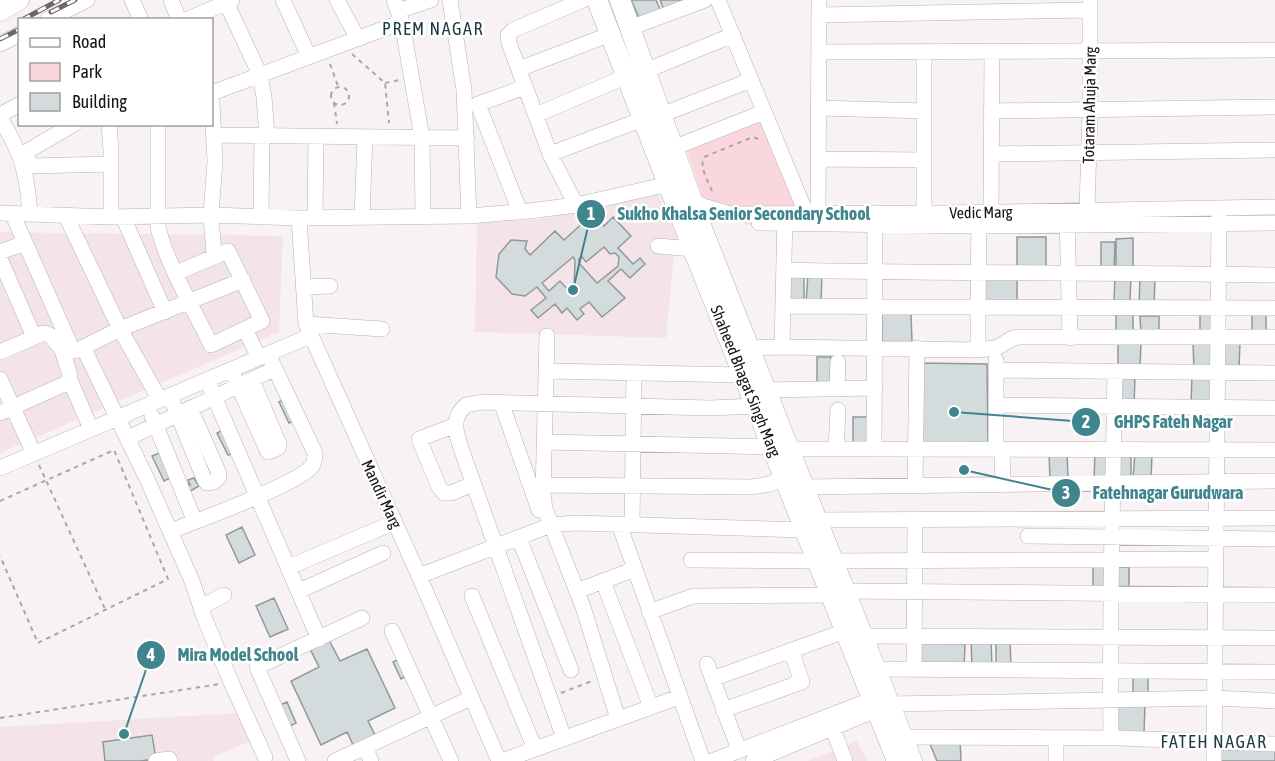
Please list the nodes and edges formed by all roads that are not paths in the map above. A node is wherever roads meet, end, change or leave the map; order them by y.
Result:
1 (19, 0) edge
2 (87, 0) edge
3 (132, 0) edge
4 (171, 0) edge
5 (283, 0) edge
6 (337, 0) edge
7 (431, 0) edge
8 (450, 0) edge
9 (583, 0) edge
10 (597, 0) edge
11 (620, 0) edge
12 (705, 0) edge
13 (718, 0) edge
14 (228, 1) edge
15 (1090, 5) edge
16 (819, 8) edge
17 (0, 11) edge
18 (398, 11) edge
19 (49, 18) edge
20 (140, 18) edge
21 (178, 18) edge
22 (190, 18) edge
23 (620, 31) junction
24 (18, 35) edge
25 (733, 35) junction
26 (358, 39) junction
27 (0, 44) edge
28 (992, 51) junction
29 (1275, 51) edge
30 (819, 52) junction
31 (924, 52) junction
32 (1090, 52) junction
33 (309, 57) junction
34 (519, 69) junction
35 (636, 74) junction
36 (260, 75) junction
37 (751, 80) junction
38 (525, 87) junction
39 (213, 93) edge
40 (18, 105) edge
41 (1275, 107) edge
42 (820, 108) junction
43 (924, 111) junction
44 (991, 111) junction
45 (1090, 111) junction
46 (764, 112) junction
47 (536, 115) junction
48 (0, 117) edge
49 (652, 117) junction
50 (213, 119) edge
51 (71, 126) edge
52 (109, 126) edge
53 (158, 126) edge
54 (214, 135) junction
55 (265, 136) junction
56 (316, 137) junction
57 (365, 137) junction
58 (422, 138) junction
59 (467, 138) junction
60 (673, 148) junction
61 (1275, 150) edge
62 (1088, 152) junction
63 (550, 154) junction
64 (991, 154) junction
65 (819, 159) junction
66 (924, 160) junction
67 (111, 164) junction
68 (669, 184) junction
69 (691, 199) junction
70 (576, 205) junction
71 (1275, 207) edge
72 (1087, 210) junction
73 (520, 212) junction
74 (6, 213) edge
75 (924, 213) junction
76 (30, 214) junction
77 (212, 215) junction
78 (1219, 215) junction
79 (66, 216) junction
80 (157, 216) junction
81 (423, 216) junction
82 (469, 216) junction
83 (117, 217) junction
84 (261, 217) junction
85 (362, 217) junction
86 (811, 217) junction
87 (983, 217) junction
88 (299, 218) junction
89 (315, 218) junction
90 (1067, 218) junction
91 (698, 219) junction
92 (785, 219) junction
93 (875, 219) junction
94 (1275, 222) edge
95 (25, 243) junction
96 (658, 246) dead end
97 (693, 249) junction
98 (0, 252) edge
99 (214, 255) junction
100 (0, 259) edge
101 (784, 270) junction
102 (978, 271) junction
103 (875, 272) junction
104 (1070, 272) junction
105 (176, 273) junction
106 (1219, 274) junction
107 (1275, 275) edge
108 (243, 280) junction
109 (330, 286) dead end
110 (304, 287) junction
111 (190, 300) junction
112 (783, 306) junction
113 (875, 306) junction
114 (978, 307) junction
115 (1071, 307) junction
116 (1275, 308) edge
117 (1219, 309) junction
118 (165, 312) junction
119 (120, 329) junction
120 (245, 329) junction
121 (382, 329) dead end
122 (308, 330) junction
123 (34, 336) junction
124 (547, 336) dead end
125 (1218, 337) junction
126 (1275, 337) edge
127 (1070, 338) junction
128 (782, 347) junction
129 (749, 348) junction
130 (876, 348) junction
131 (917, 348) junction
132 (996, 348) junction
133 (73, 350) junction
134 (978, 350) junction
135 (0, 352) edge
136 (263, 356) junction
137 (838, 362) dead end
138 (274, 369) junction
139 (231, 370) junction
140 (996, 370) junction
141 (547, 371) junction
142 (1115, 371) junction
143 (1219, 372) junction
144 (633, 373) junction
145 (1275, 373) edge
146 (743, 375) junction
147 (0, 379) edge
148 (70, 380) junction
149 (207, 380) junction
150 (245, 383) junction
151 (875, 388) junction
152 (837, 389) junction
153 (215, 397) junction
154 (761, 398) junction
155 (160, 400) junction
156 (501, 402) junction
157 (546, 404) junction
158 (997, 405) junction
159 (633, 406) junction
160 (1114, 406) junction
161 (1218, 407) junction
162 (1275, 408) edge
163 (6, 410) edge
164 (838, 410) dead end
165 (183, 411) junction
166 (118, 418) junction
167 (156, 424) junction
168 (456, 425) junction
169 (91, 429) junction
170 (128, 438) junction
171 (545, 442) junction
172 (633, 446) junction
173 (781, 448) junction
174 (836, 449) junction
175 (874, 449) junction
176 (999, 449) junction
177 (1114, 449) junction
178 (916, 450) junction
179 (1217, 450) junction
180 (1275, 450) edge
181 (34, 454) junction
182 (0, 468) edge
183 (784, 478) junction
184 (1217, 481) junction
185 (1275, 481) edge
186 (1112, 483) junction
187 (473, 484) junction
188 (1003, 484) junction
189 (543, 485) junction
190 (915, 485) junction
191 (633, 486) junction
192 (803, 486) junction
193 (258, 496) junction
194 (1217, 517) junction
195 (1112, 518) junction
196 (1275, 518) edge
197 (915, 520) junction
198 (195, 522) junction
199 (395, 522) junction
200 (625, 524) junction
201 (550, 525) junction
202 (810, 525) junction
203 (171, 531) junction
204 (1028, 536) dead end
205 (519, 538) junction
206 (1112, 538) junction
207 (1216, 538) junction
208 (1275, 538) edge
209 (495, 547) junction
210 (383, 553) dead end
211 (1112, 559) junction
212 (1216, 559) junction
213 (691, 560) dead end
214 (915, 560) junction
215 (825, 561) junction
216 (289, 567) junction
217 (635, 569) junction
218 (420, 576) junction
219 (603, 581) junction
220 (299, 591) junction
221 (577, 591) junction
222 (914, 591) junction
223 (838, 593) junction
224 (1110, 594) junction
225 (1215, 595) junction
226 (1275, 595) edge
227 (224, 596) dead end
228 (472, 596) dead end
229 (201, 607) junction
230 (649, 612) junction
231 (362, 618) dead end
232 (392, 631) dead end
233 (854, 634) junction
234 (914, 636) junction
235 (1109, 637) junction
236 (1215, 637) junction
237 (1275, 638) edge
238 (319, 639) junction
239 (791, 651) junction
240 (877, 669) junction
241 (914, 669) junction
242 (571, 670) dead end
243 (1109, 671) junction
244 (1214, 672) junction
245 (1275, 672) edge
246 (679, 697) junction
247 (471, 698) junction
248 (1214, 698) junction
249 (1110, 700) junction
250 (1275, 701) edge
251 (881, 702) junction
252 (651, 707) junction
253 (723, 710) junction
254 (431, 717) junction
255 (618, 719) junction
256 (833, 729) junction
257 (902, 737) junction
258 (564, 738) junction
259 (1056, 738) junction
260 (1111, 738) junction
261 (1214, 741) junction
262 (1275, 744) edge
263 (535, 749) junction
264 (739, 750) junction
265 (368, 754) edge
266 (265, 756) dead end
267 (156, 761) edge
268 (170, 761) edge
269 (298, 761) edge
270 (335, 761) edge
271 (451, 761) edge
272 (500, 761) edge
273 (703, 761) edge
274 (712, 761) edge
275 (753, 761) edge
276 (845, 761) edge
277 (897, 761) edge
278 (912, 761) edge
279 (1056, 761) edge
280 (1214, 761) edge

1 - 17 main road
2 - 19 street
3 - 20 street
4 - 21 street
5 - 33 street
6 - 26 street
7 - 18 street
8 - 59 street
9 - 34 street
10 - 23 main road, Shaheed Bhagat Singh Marg
11 - 23 main road, Shaheed Bhagat Singh Marg
12 - 23 street
13 - 25 street
14 - 22 street
14 - 36 street
15 - 16 street
15 - 32 street, Totaram Ahuja Marg
16 - 30 street
18 - 26 street
18 - 58 street
23 - 34 street
23 - 35 main road, Shaheed Bhagat Singh Marg
24 - 27 street
25 - 35 street
25 - 37 street
26 - 33 street
28 - 31 street
28 - 32 street
28 - 44 street
29 - 32 street
30 - 31 street
30 - 42 street
31 - 43 street
32 - 45 street, Totaram Ahuja Marg
33 - 36 street
34 - 38 street
35 - 47 street
35 - 49 main road, Shaheed Bhagat Singh Marg
36 - 39 street
36 - 55 street
37 - 46 street
37 - 49 street
38 - 47 street
38 - 73 street
40 - 48 street
41 - 45 street
42 - 43 street
42 - 65 street
43 - 66 street
44 - 45 street
44 - 64 street
45 - 62 street, Totaram Ahuja Marg
46 - 60 street
46 - 86 street
47 - 63 street
48 - 76 street
49 - 60 main road, Shaheed Bhagat Singh Marg
49 - 63 street
49 - 68 main road, Shaheed Bhagat Singh Marg
50 - 54 street
51 - 67 street
52 - 67 street
53 - 80 street
54 - 55 street
54 - 77 street
55 - 56 street
55 - 84 street
56 - 57 street
56 - 89 street
57 - 58 street
57 - 85 street
58 - 59 street
58 - 81 street
59 - 82 street
60 - 69 main road, Shaheed Bhagat Singh Marg
61 - 62 street
62 - 64 street
62 - 72 street, Totaram Ahuja Marg
63 - 70 street
64 - 87 street
65 - 66 street
65 - 86 street
66 - 75 street
67 - 83 street
68 - 70 street
68 - 97 main road, Shaheed Bhagat Singh Marg
69 - 91 main road, Shaheed Bhagat Singh Marg
69 - 92 street, Vedic Marg
70 - 73 street
71 - 78 street, Vedic Marg
72 - 78 street, Vedic Marg
72 - 90 street, Vedic Marg
73 - 82 street
74 - 76 street
74 - 95 street
75 - 87 street, Vedic Marg
75 - 93 street, Vedic Marg
76 - 79 street
77 - 80 street
77 - 84 street
77 - 99 street
78 - 90 street, Vedic Marg
78 - 94 street, Vedic Marg
78 - 106 street
79 - 83 street
79 - 119 street
80 - 83 street
80 - 105 street
81 - 82 street
81 - 85 street
83 - 118 street
84 - 88 street
85 - 89 street
86 - 92 street, Vedic Marg
86 - 93 street, Vedic Marg
87 - 90 street, Vedic Marg
87 - 93 street, Vedic Marg
87 - 102 street
88 - 89 street
88 - 110 street, Mandir Marg
90 - 104 street
91 - 92 street, Vedic Marg
91 - 129 main road, Shaheed Bhagat Singh Marg
92 - 101 street
93 - 103 street
95 - 98 street
95 - 133 street
96 - 97 street
97 - 146 main road, Shaheed Bhagat Singh Marg
99 - 105 street
99 - 108 street
100 - 123 street
101 - 103 street
101 - 112 street
102 - 103 street
102 - 104 street
102 - 114 street
103 - 113 street
104 - 106 street
104 - 115 street
105 - 111 street
106 - 107 street
106 - 117 street
108 - 111 street
108 - 120 street
109 - 110 street
110 - 122 street, Mandir Marg
111 - 118 street
111 - 120 street
112 - 113 street
112 - 128 street
113 - 114 street
113 - 130 street
114 - 115 street
114 - 134 street
115 - 117 street
115 - 127 street
116 - 117 street
117 - 125 street
118 - 119 street
119 - 133 street
119 - 155 street
120 - 136 street
121 - 122 street
122 - 136 street
122 - 199 street, Mandir Marg
123 - 133 street
123 - 135 street
124 - 141 street
125 - 126 street
125 - 127 street
125 - 143 street
127 - 132 street
128 - 129 street
128 - 130 street
129 - 154 main road, Shaheed Bhagat Singh Marg
130 - 131 street
130 - 151 street
131 - 134 street
131 - 178 street
132 - 134 street
132 - 140 street
133 - 148 street
133 - 166 street
136 - 138 street
136 - 139 street
137 - 152 street
138 - 150 street
138 - 193 street
139 - 149 street
139 - 150 street
140 - 142 street
140 - 158 street
141 - 144 street
141 - 157 street
142 - 143 street
142 - 160 street
143 - 145 street
143 - 161 street
144 - 146 street
144 - 159 street
146 - 154 main road, Shaheed Bhagat Singh Marg
147 - 163 street
148 - 163 street
148 - 169 street
149 - 153 street
149 - 155 street
150 - 153 street
151 - 152 street
151 - 175 street
152 - 154 street
153 - 165 street
153 - 193 street
154 - 159 street
154 - 173 main road, Shaheed Bhagat Singh Marg
155 - 165 street
155 - 166 street
155 - 167 street
156 - 157 street
156 - 168 street
156 - 201 street
157 - 159 street
157 - 171 street
158 - 160 street
158 - 176 street
159 - 172 street
160 - 161 street
160 - 177 street
161 - 162 street
161 - 179 street
163 - 181 street
164 - 174 street
165 - 167 street
166 - 169 street
166 - 170 street
167 - 170 street
167 - 198 street
168 - 187 street
168 - 187 street
169 - 181 street
170 - 203 street
171 - 172 street
171 - 189 street
172 - 173 street
172 - 191 street
173 - 174 street
173 - 183 main road, Shaheed Bhagat Singh Marg
173 - 192 main road, Shaheed Bhagat Singh Marg
174 - 175 street
175 - 178 street
176 - 177 street
176 - 178 street
176 - 188 street
177 - 179 street
177 - 186 street
178 - 190 street
179 - 180 street
179 - 184 street
181 - 182 street
183 - 191 street
183 - 202 main road, Shaheed Bhagat Singh Marg
184 - 185 street
184 - 186 street
184 - 194 street
186 - 188 street
186 - 195 street
187 - 209 street
188 - 190 street
189 - 191 street
189 - 201 street
190 - 192 street
191 - 200 street
192 - 202 main road, Shaheed Bhagat Singh Marg
193 - 198 street
193 - 216 street
194 - 195 street
194 - 196 street
194 - 207 street
195 - 197 street
195 - 206 street
197 - 202 street
197 - 214 street
198 - 203 street
199 - 216 street
199 - 218 street, Mandir Marg
200 - 201 street
200 - 202 street
200 - 217 street
201 - 205 street
201 - 221 street
202 - 215 main road, Shaheed Bhagat Singh Marg
203 - 229 street
204 - 206 street
205 - 209 street
205 - 242 street
206 - 207 street
206 - 211 street
207 - 208 street
207 - 212 street
209 - 218 street
209 - 258 street
210 - 220 street
211 - 212 street
211 - 214 street
211 - 224 street
212 - 225 street
213 - 215 street
214 - 215 street
214 - 222 street
215 - 223 main road, Shaheed Bhagat Singh Marg
216 - 220 street
217 - 219 street
217 - 230 street
218 - 247 street, Mandir Marg
219 - 221 street
219 - 252 street
220 - 238 street
221 - 255 street
222 - 223 street
222 - 224 street
222 - 234 street
223 - 230 street
223 - 233 main road, Shaheed Bhagat Singh Marg
224 - 225 street
224 - 235 street
225 - 226 street
225 - 236 street
227 - 229 street
228 - 263 street
229 - 266 street
230 - 246 street
231 - 238 street
232 - 254 street
233 - 234 street
233 - 239 street
233 - 240 main road, Shaheed Bhagat Singh Marg
233 - 251 main road, Shaheed Bhagat Singh Marg
234 - 235 street
234 - 241 street
235 - 236 street
235 - 243 street
236 - 237 street
236 - 244 street
238 - 269 street
239 - 253 street
239 - 253 street
240 - 241 street
240 - 251 main road, Shaheed Bhagat Singh Marg
241 - 243 street
243 - 244 street
243 - 249 street
244 - 245 street
244 - 248 street
246 - 252 street
246 - 273 street
247 - 254 street
247 - 272 street, Mandir Marg
248 - 249 street
248 - 250 street
248 - 261 street
249 - 251 street
249 - 260 street
251 - 256 street
251 - 257 main road, Shaheed Bhagat Singh Marg
251 - 264 street
251 - 277 main road, Shaheed Bhagat Singh Marg
252 - 255 street
253 - 264 street
254 - 265 street
254 - 271 street
255 - 258 street
256 - 275 street
256 - 276 street
257 - 259 street
257 - 278 main road, Shaheed Bhagat Singh Marg
258 - 263 street
259 - 260 street
259 - 279 street
260 - 261 street
261 - 262 street
261 - 280 street
263 - 272 street
264 - 274 street
265 - 270 street
267 - 268 street

